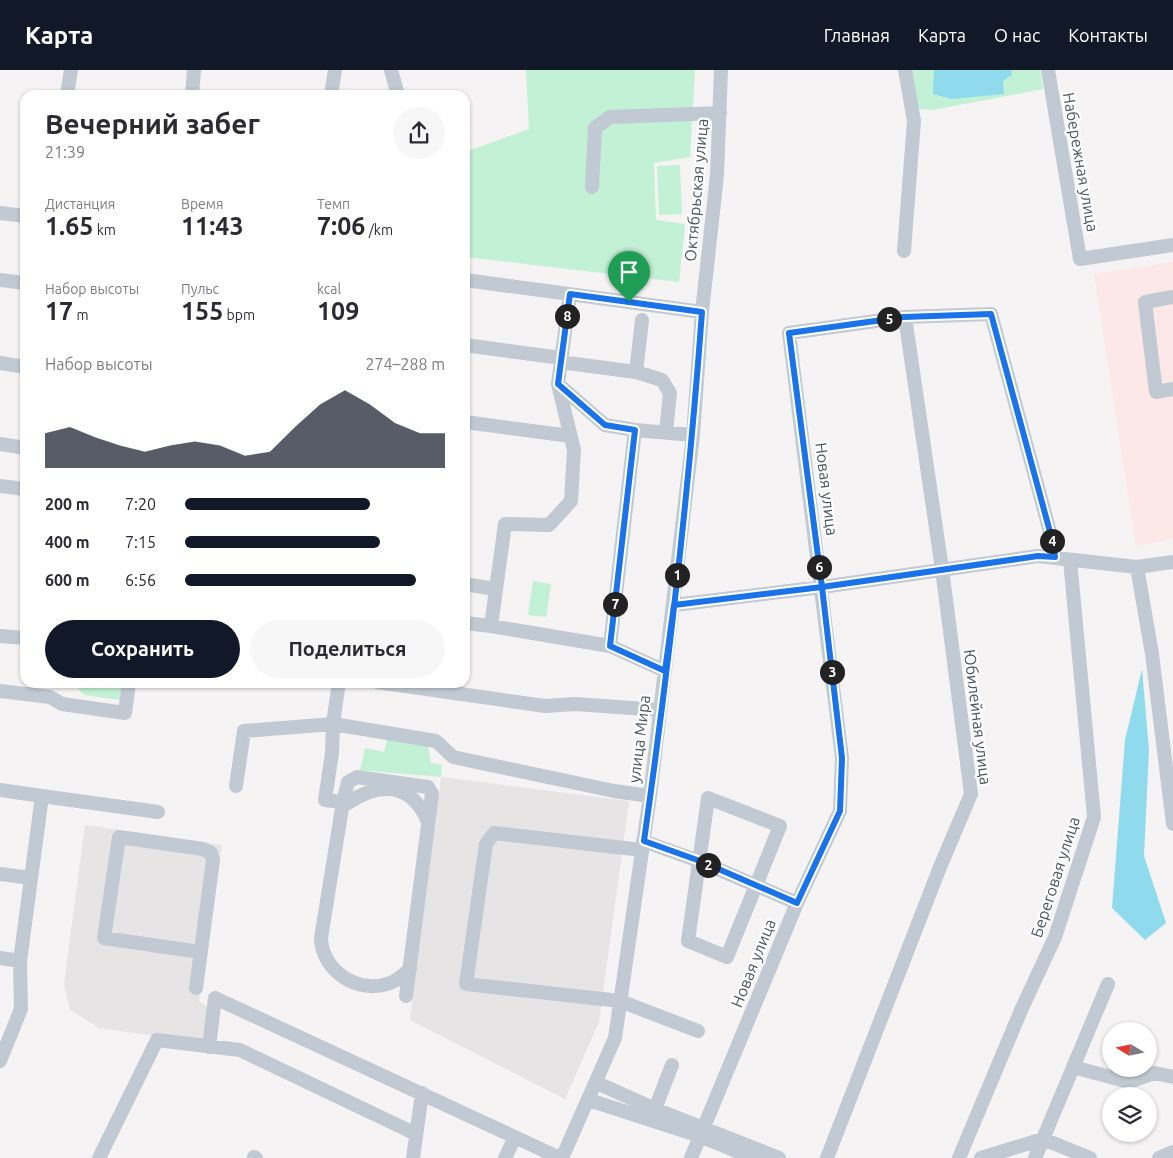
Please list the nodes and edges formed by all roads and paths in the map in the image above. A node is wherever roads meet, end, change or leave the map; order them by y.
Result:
1 (70, 70) edge
2 (194, 70) edge
3 (335, 70) edge
4 (392, 70) edge
5 (721, 70) edge
6 (905, 70) edge
7 (1048, 70) edge
8 (68, 90) edge
9 (192, 90) edge
10 (332, 90) edge
11 (397, 90) edge
12 (720, 113) junction
13 (592, 187) dead end
14 (0, 213) edge
15 (20, 215) edge
16 (1173, 245) edge
17 (904, 251) dead end
18 (0, 280) edge
19 (470, 281) edge
20 (20, 282) edge
21 (570, 294) junction
22 (1173, 297) edge
23 (702, 312) junction
24 (904, 317) junction
25 (642, 320) dead end
26 (470, 346) edge
27 (560, 360) junction
28 (0, 363) edge
29 (20, 366) edge
30 (636, 372) junction
31 (558, 384) junction
32 (1173, 389) edge
33 (470, 423) edge
34 (635, 430) junction
35 (666, 432) junction
36 (693, 435) junction
37 (570, 436) junction
38 (0, 444) edge
39 (20, 447) edge
40 (0, 486) edge
41 (20, 488) edge
42 (1055, 557) junction
43 (1070, 560) junction
44 (1173, 562) edge
45 (1137, 567) junction
46 (942, 569) junction
47 (470, 585) edge
48 (822, 587) junction
49 (495, 589) junction
50 (674, 605) junction
51 (470, 624) edge
52 (491, 626) junction
53 (0, 636) edge
54 (20, 638) edge
55 (610, 646) junction
56 (665, 671) junction
57 (128, 688) edge
58 (338, 688) edge
59 (419, 688) edge
60 (0, 691) edge
61 (660, 710) junction
62 (333, 724) junction
63 (236, 786) dead end
64 (0, 790) edge
65 (42, 796) junction
66 (650, 796) junction
67 (342, 802) junction
68 (158, 812) dead end
69 (1173, 824) edge
70 (643, 846) junction
71 (700, 861) junction
72 (0, 874) edge
73 (31, 878) junction
74 (755, 885) junction
75 (797, 903) junction
76 (200, 952) junction
77 (0, 958) edge
78 (20, 961) junction
79 (410, 970) junction
80 (1108, 984) dead end
81 (196, 988) dead end
82 (406, 996) dead end
83 (620, 1001) junction
84 (698, 1031) dead end
85 (209, 1047) junction
86 (0, 1061) edge
87 (672, 1065) dead end
88 (1073, 1067) junction
89 (1173, 1077) edge
90 (597, 1083) junction
91 (422, 1094) junction
92 (589, 1100) junction
93 (655, 1109) junction
94 (702, 1132) junction
95 (416, 1134) junction
96 (515, 1137) junction
97 (1043, 1139) junction
98 (1173, 1152) edge
99 (99, 1158) edge
100 (413, 1158) edge
101 (505, 1158) edge
102 (561, 1158) edge
103 (691, 1158) edge
104 (753, 1158) edge
105 (779, 1158) edge
106 (827, 1158) edge
107 (959, 1158) edge
108 (981, 1158) edge
109 (1035, 1158) edge
110 (1090, 1158) edge
111 (1160, 1158) edge

1 - 8 street
2 - 9 street
3 - 10 street
4 - 11 street
5 - 12 street, Октябрьская улица
6 - 17 street
7 - 16 street, Набережная улица
12 - 13 street
12 - 23 street, Октябрьская улица
14 - 15 street
18 - 20 street
19 - 21 street
21 - 23 street
21 - 27 street
22 - 32 street
23 - 36 street, улица Мира
24 - 42 street
24 - 46 street, Юбилейная улица
24 - 48 street, Новая улица
25 - 30 street
26 - 27 street
27 - 30 street
27 - 31 street
28 - 29 street
30 - 35 street
31 - 34 street
31 - 37 street
33 - 37 street
34 - 35 street
34 - 55 street
35 - 36 street
36 - 50 street, улица Мира
37 - 49 street
38 - 39 street
40 - 41 street
42 - 43 street
42 - 46 street
43 - 45 street
43 - 107 street, Береговая улица
44 - 45 street
45 - 69 street
46 - 48 street
46 - 106 street, Юбилейная улица
47 - 49 street
48 - 50 street
48 - 75 street, Новая улица
49 - 52 street
50 - 56 street, улица Мира
51 - 52 street
52 - 55 street
53 - 54 street
55 - 56 street
56 - 61 street, улица Мира
57 - 60 street
58 - 62 street
59 - 61 street
61 - 66 street, улица Мира
62 - 63 street
62 - 66 street
62 - 67 street
64 - 65 street
65 - 68 street
65 - 73 street
66 - 70 street, улица Мира
67 - 79 street
67 - 79 street
70 - 71 street
70 - 83 street, улица Мира
70 - 83 street
71 - 74 street
71 - 74 street
71 - 74 street
72 - 73 street
73 - 78 street
74 - 75 street
75 - 94 street, Новая улица
76 - 76 street
76 - 81 street
77 - 78 street
78 - 86 street
79 - 82 street
80 - 88 street
83 - 84 street
83 - 90 street, улица Мира
85 - 91 street
85 - 95 street
85 - 99 street
87 - 93 street
88 - 89 street
88 - 97 street
90 - 92 street, улица Мира
90 - 93 street
91 - 95 street
91 - 96 street
92 - 94 street
92 - 102 street, улица Мира
93 - 94 street
94 - 103 street, Новая улица
94 - 104 street
94 - 105 street
95 - 100 street
96 - 101 street
96 - 102 street
97 - 108 street
97 - 109 street
97 - 110 street
98 - 111 street

